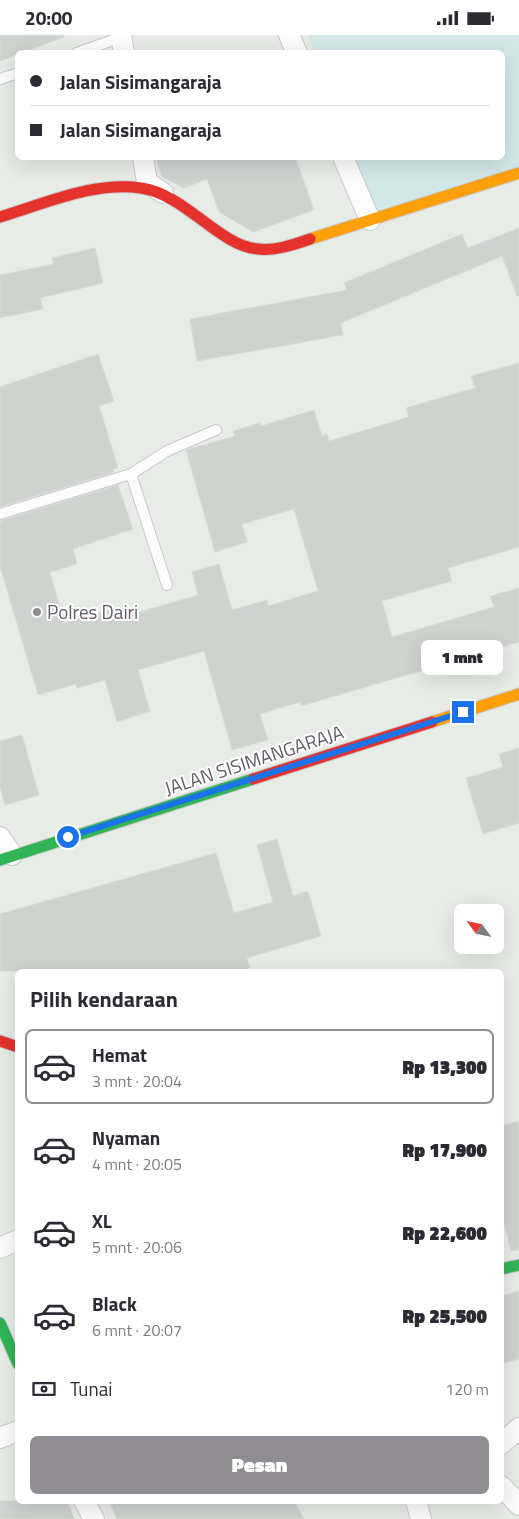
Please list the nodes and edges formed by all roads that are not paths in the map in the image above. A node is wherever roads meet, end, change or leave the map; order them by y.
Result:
1 (289, 35) edge
2 (122, 42) edge
3 (89, 50) edge
4 (296, 50) edge
5 (15, 74) edge
6 (0, 79) edge
7 (143, 160) edge
8 (344, 160) edge
9 (519, 173) edge
10 (183, 207) junction
11 (0, 217) edge
12 (370, 220) junction
13 (216, 430) dead end
14 (131, 474) junction
15 (0, 514) edge
16 (168, 585) dead end
17 (519, 694) edge
18 (0, 837) edge
19 (6, 857) edge
20 (0, 1041) edge
21 (15, 1046) edge
22 (15, 1241) edge
23 (0, 1247) edge
24 (519, 1265) edge
25 (504, 1268) edge
26 (0, 1323) edge
27 (15, 1357) edge
28 (519, 1428) edge
29 (15, 1432) edge
30 (0, 1438) edge
31 (504, 1440) edge
32 (504, 1489) edge
33 (86, 1504) edge
34 (417, 1504) edge
35 (519, 1505) edge
36 (94, 1519) edge
37 (421, 1519) edge

1 - 4 street
2 - 3 lane
5 - 6 lane
7 - 10 street
8 - 12 street
9 - 12 main road
10 - 11 main road
10 - 12 main road
13 - 14 lane
14 - 15 lane
14 - 16 lane
17 - 19 main road, JALAN SISIMANGARAJA
18 - 19 street
20 - 21 main road
22 - 23 street
24 - 25 main road
26 - 27 main road
28 - 31 street
29 - 30 street
32 - 35 street
33 - 36 street
34 - 37 street

